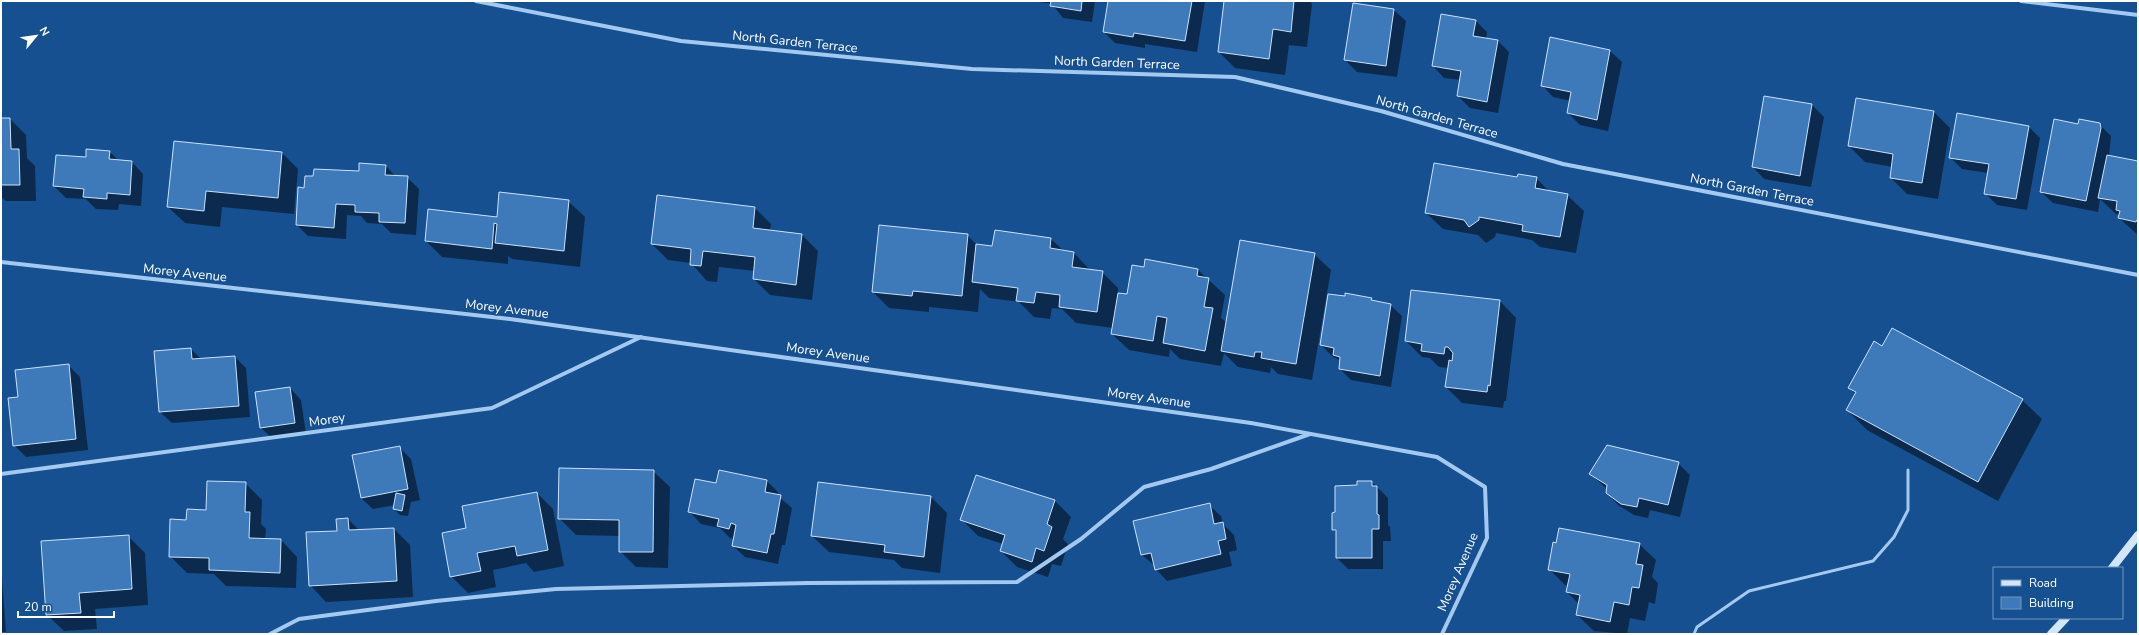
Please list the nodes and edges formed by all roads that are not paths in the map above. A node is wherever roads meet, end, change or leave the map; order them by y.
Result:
1 (476, 1) edge
2 (2021, 1) edge
3 (2138, 15) edge
4 (1, 262) edge
5 (2138, 276) edge
6 (641, 337) junction
7 (1310, 434) junction
8 (1908, 470) dead end
9 (1, 474) edge
10 (2138, 535) edge
11 (2113, 567) edge
12 (2065, 619) edge
13 (270, 634) edge
14 (1442, 634) edge
15 (1694, 634) edge
16 (2051, 634) edge

1 - 5 street, North Garden Terrace
2 - 3 street
4 - 6 street, Morey Avenue
6 - 7 street, Morey Avenue
6 - 9 street, Morey
7 - 13 street
7 - 14 street, Morey Avenue
8 - 15 lane
10 - 11 street
12 - 16 street

